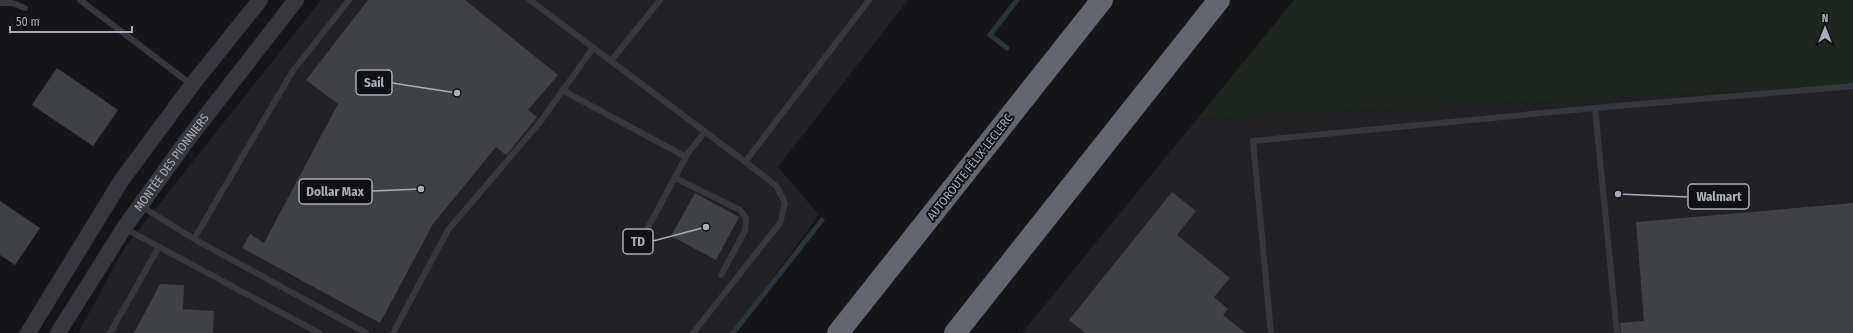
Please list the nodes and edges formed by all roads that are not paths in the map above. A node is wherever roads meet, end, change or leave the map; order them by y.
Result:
1 (80, 0) edge
2 (260, 0) edge
3 (296, 0) edge
4 (348, 0) edge
5 (530, 0) edge
6 (660, 0) edge
7 (870, 0) edge
8 (1102, 0) edge
9 (1219, 0) edge
10 (0, 3) edge
11 (25, 8) dead end
12 (593, 48) junction
13 (611, 61) junction
14 (192, 85) junction
15 (1853, 86) edge
16 (562, 90) junction
17 (1595, 108) junction
18 (705, 132) junction
19 (686, 157) junction
20 (745, 162) junction
21 (675, 178) junction
22 (140, 206) junction
23 (124, 228) junction
24 (645, 233) dead end
25 (194, 238) junction
26 (159, 248) junction
27 (721, 275) dead end
28 (28, 333) edge
29 (58, 333) edge
30 (110, 333) edge
31 (319, 333) edge
32 (366, 333) edge
33 (393, 333) edge
34 (693, 333) edge
35 (838, 333) edge
36 (955, 333) edge
37 (1271, 333) edge
38 (1617, 333) edge

1 - 14 lane
2 - 14 street
3 - 22 street, MONTÉE DES PIONNIERS
4 - 25 lane
5 - 12 lane
6 - 13 lane
7 - 20 lane
8 - 35 highway, AUTOROUTE FÉLIX-LECLERC
9 - 36 highway
10 - 11 lane
12 - 13 lane
12 - 16 lane
13 - 18 lane
14 - 28 street
15 - 17 lane
16 - 19 lane
16 - 33 lane
17 - 37 lane
17 - 38 lane
18 - 19 lane
18 - 20 lane
19 - 21 lane
20 - 34 lane
21 - 24 lane
21 - 27 lane
22 - 23 street, MONTÉE DES PIONNIERS
22 - 25 lane
23 - 26 lane
23 - 29 street, MONTÉE DES PIONNIERS
25 - 32 lane
26 - 30 lane
26 - 31 lane

